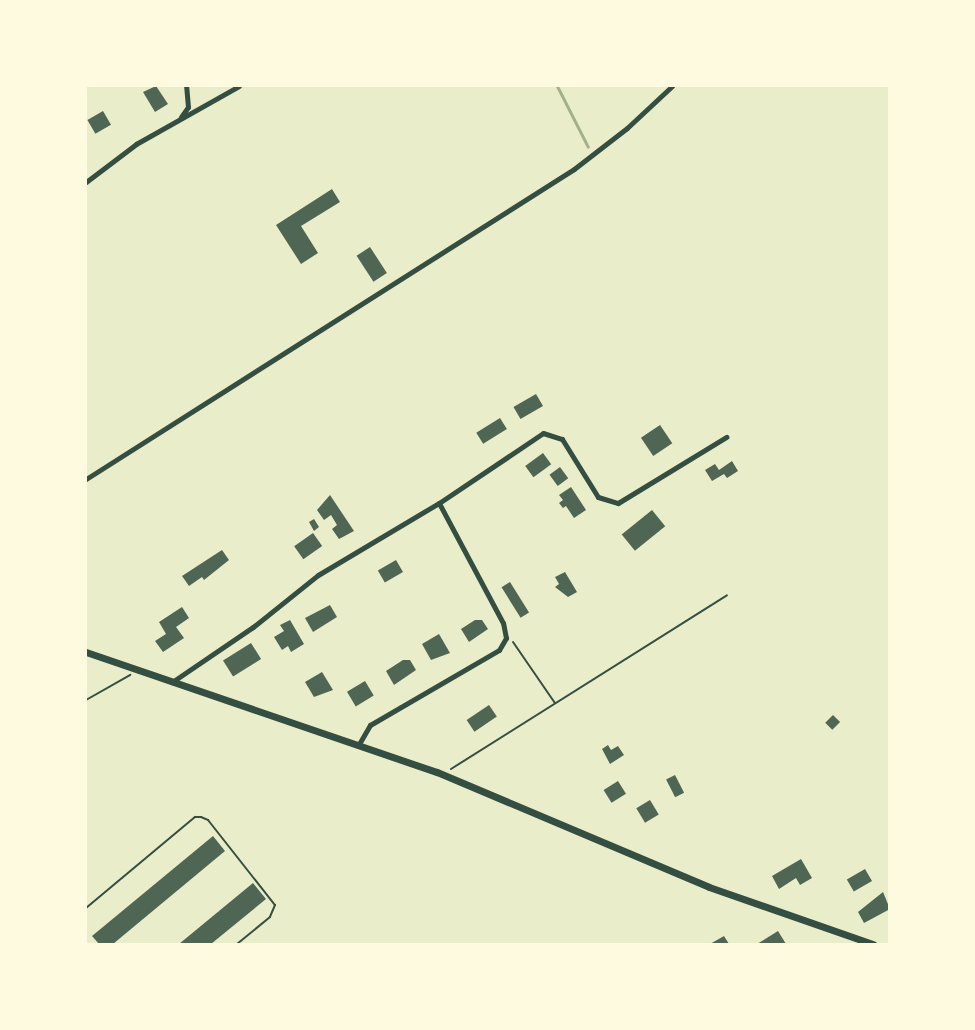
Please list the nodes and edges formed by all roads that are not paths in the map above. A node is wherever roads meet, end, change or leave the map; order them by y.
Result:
1 (186, 86) edge
2 (239, 86) edge
3 (672, 86) edge
4 (180, 118) junction
5 (86, 182) edge
6 (726, 437) dead end
7 (86, 479) edge
8 (439, 503) junction
9 (86, 652) edge
10 (170, 682) junction
11 (359, 744) junction
12 (86, 908) edge
13 (237, 945) edge
14 (873, 945) edge

1 - 4 street
2 - 4 street
3 - 7 street
4 - 5 street
6 - 8 street
8 - 10 street
8 - 11 street
9 - 10 street
10 - 11 street
11 - 14 street
12 - 13 lane

